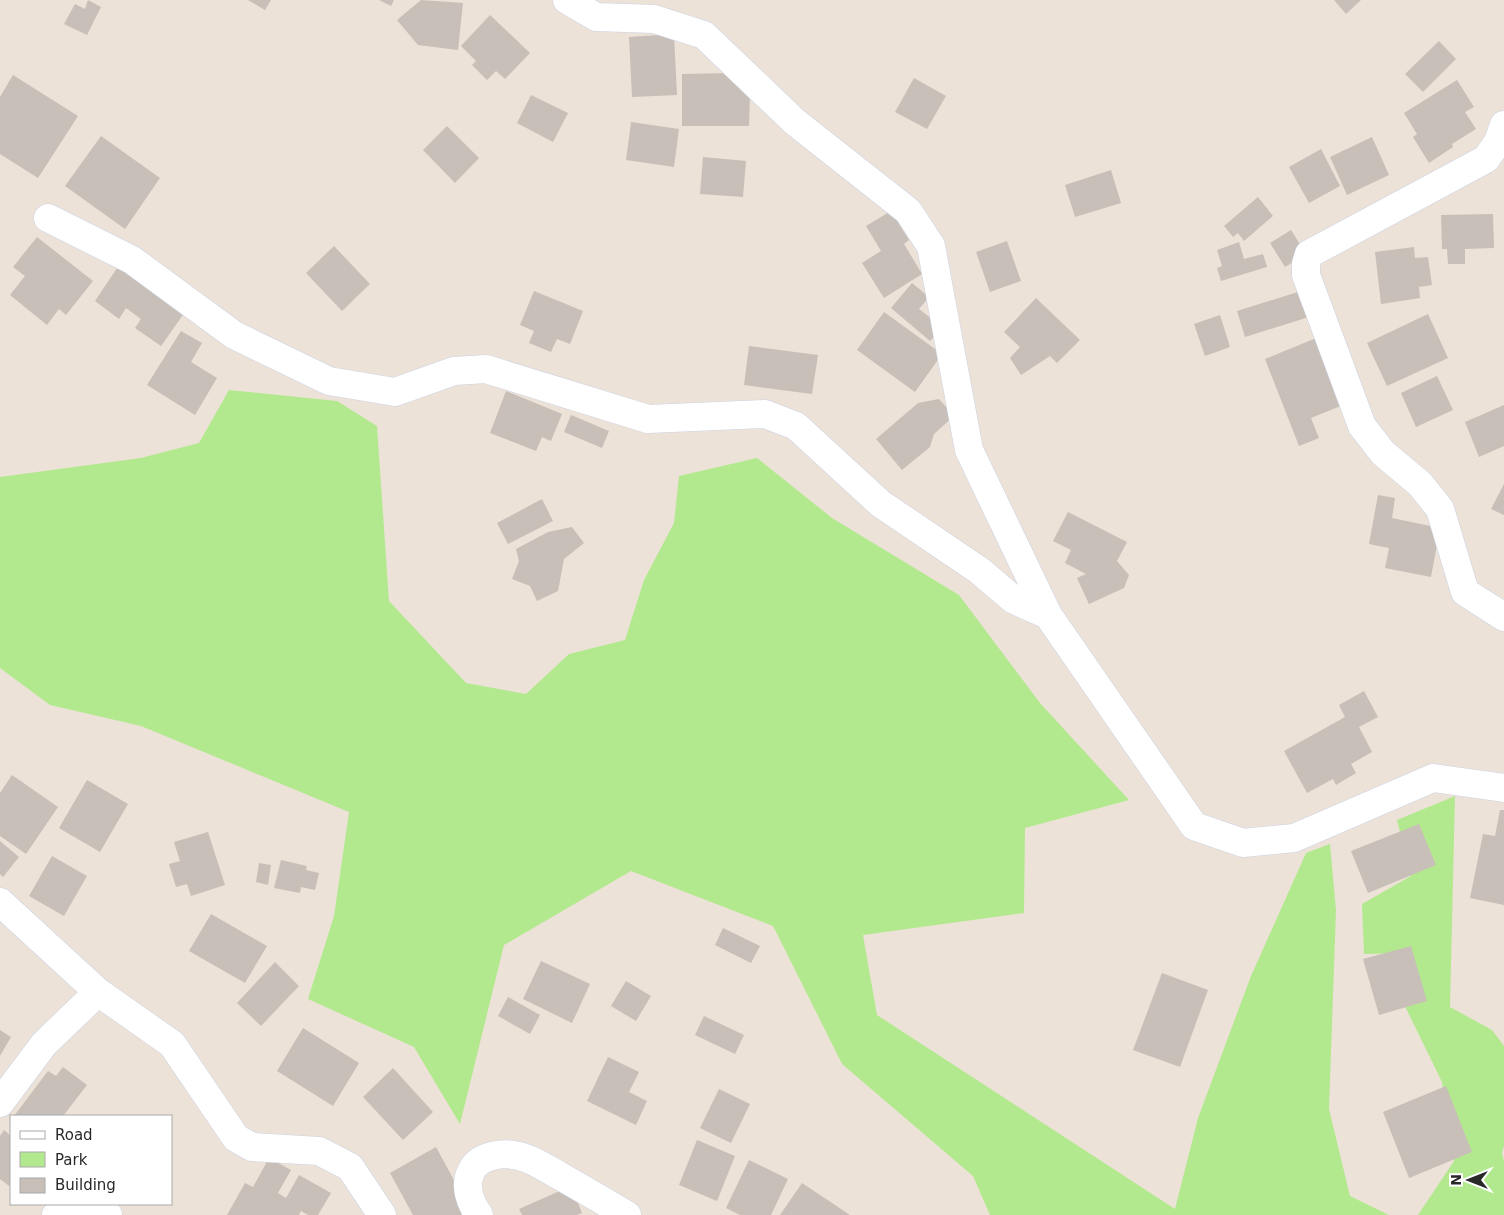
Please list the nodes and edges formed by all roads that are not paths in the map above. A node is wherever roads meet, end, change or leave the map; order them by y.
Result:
1 (567, 0) edge
2 (1504, 125) edge
3 (48, 218) dead end
4 (1048, 615) junction
5 (1504, 617) edge
6 (1504, 788) edge
7 (0, 902) edge
8 (98, 992) junction
9 (0, 1102) edge
10 (56, 1215) edge
11 (108, 1215) edge
12 (382, 1215) edge
13 (478, 1215) edge
14 (627, 1215) edge

1 - 4 street
2 - 5 street
3 - 4 street
4 - 6 street
7 - 8 street
8 - 9 street
8 - 12 street
10 - 11 street
13 - 14 street

